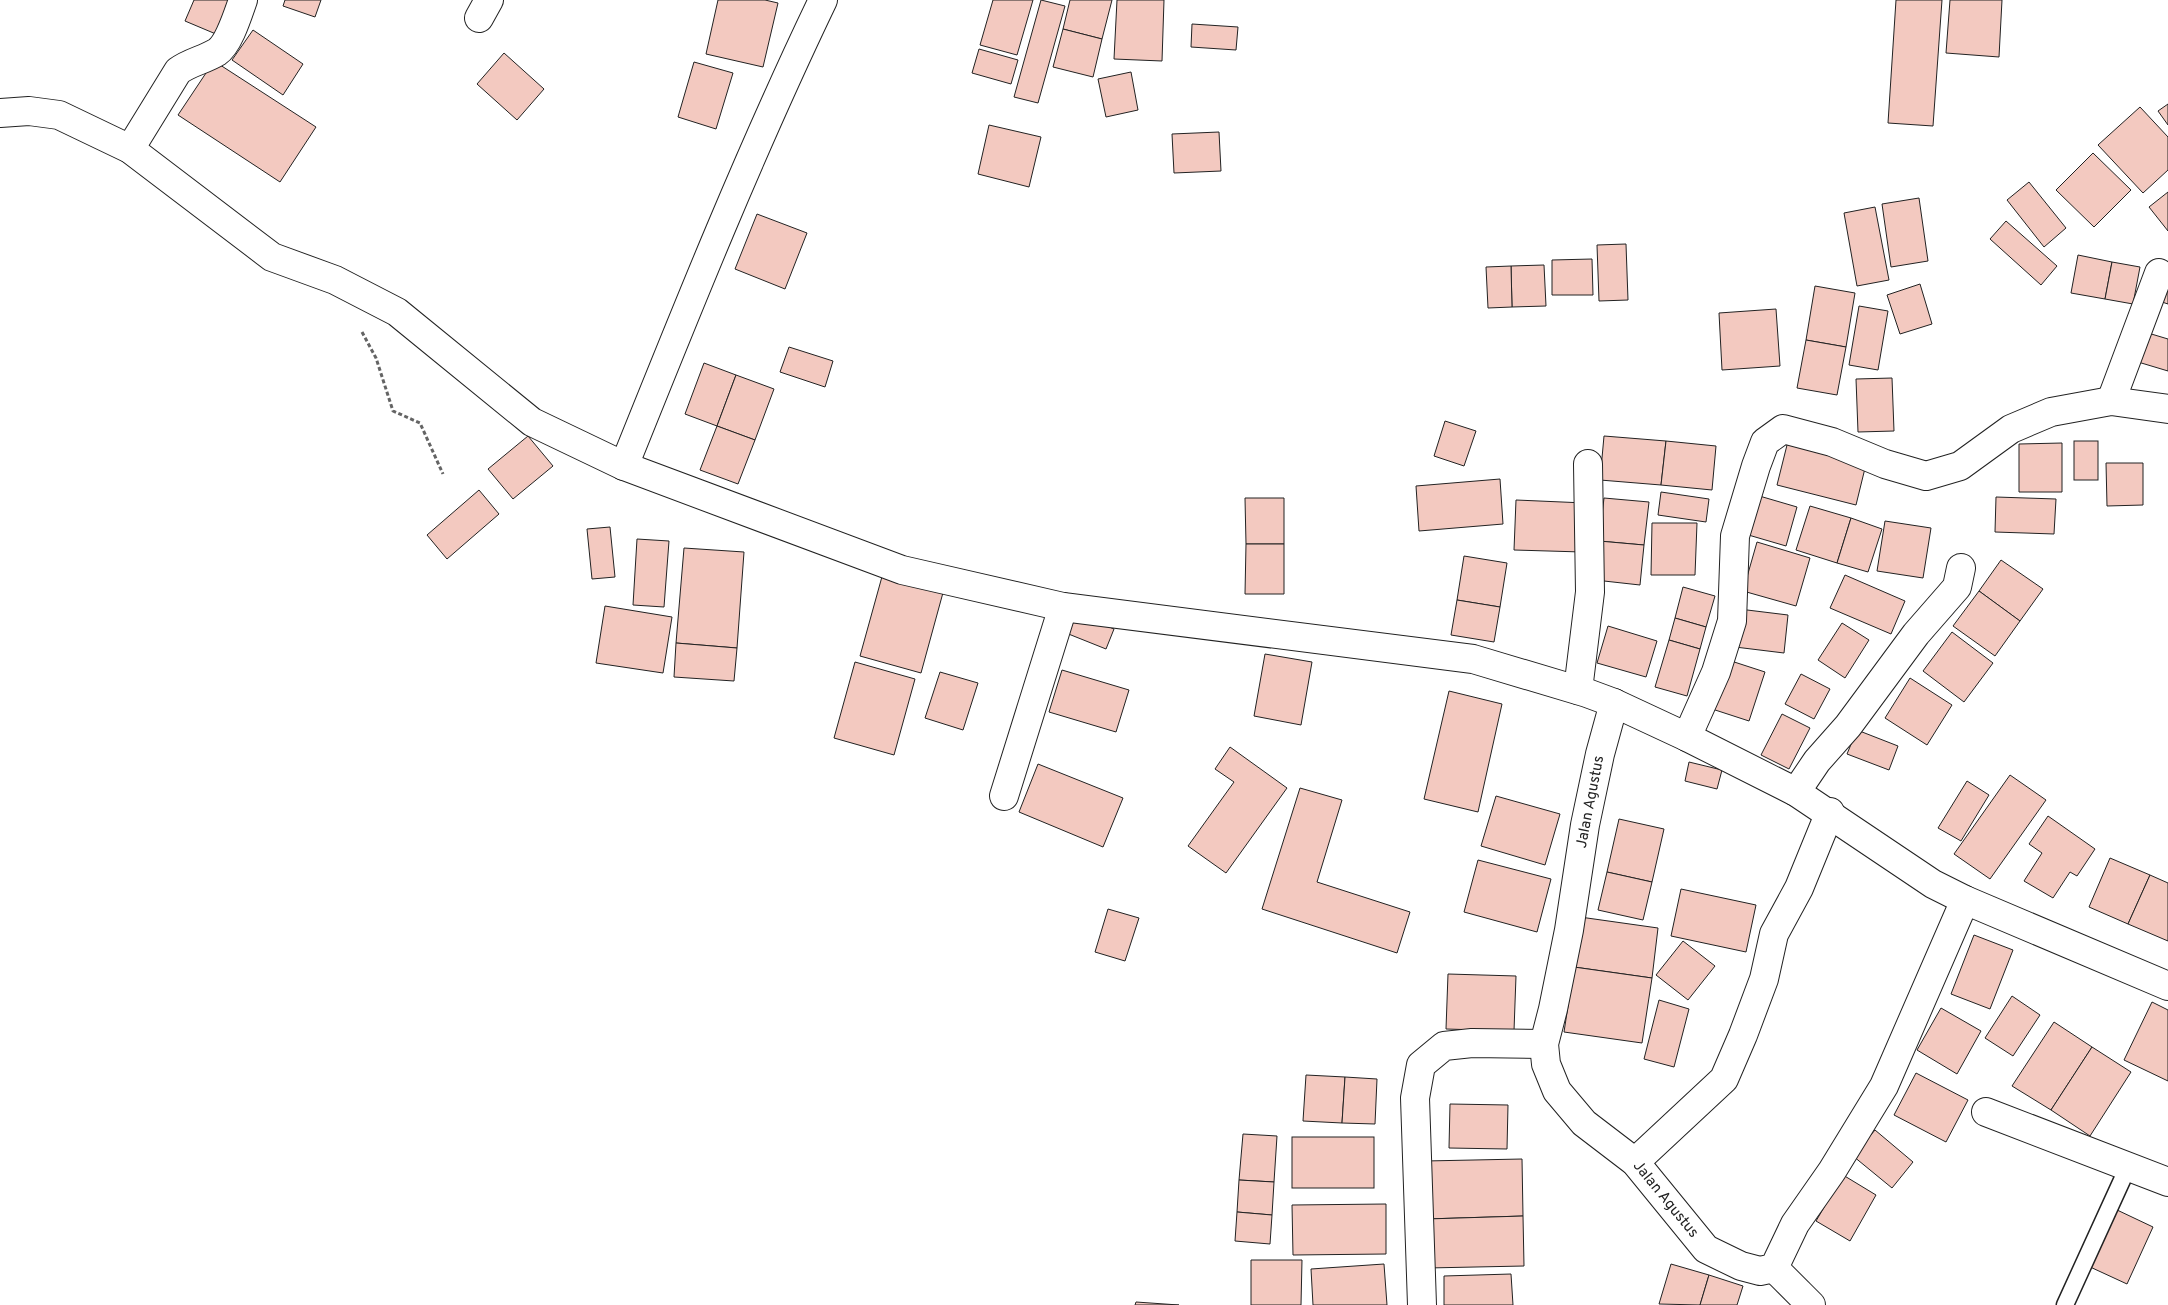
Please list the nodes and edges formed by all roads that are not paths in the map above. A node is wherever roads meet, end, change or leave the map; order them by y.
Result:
1 (243, 0) edge
2 (824, 0) edge
3 (0, 114) edge
4 (130, 149) junction
5 (2159, 273) dead end
6 (2111, 401) junction
7 (2168, 409) edge
8 (1588, 464) dead end
9 (624, 466) junction
10 (1961, 568) dead end
11 (1063, 607) junction
12 (1578, 690) junction
13 (1614, 703) junction
14 (1687, 737) junction
15 (1796, 792) junction
16 (1004, 796) dead end
17 (1830, 812) junction
18 (1965, 900) junction
19 (2168, 986) edge
20 (1544, 1044) junction
21 (1986, 1112) dead end
22 (1635, 1162) junction
23 (2128, 1167) junction
24 (2168, 1182) edge
25 (1774, 1268) junction
26 (1422, 1305) edge
27 (1811, 1305) edge
28 (2065, 1305) edge

1 - 4 street
2 - 9 street
3 - 4 street
4 - 9 street
5 - 6 street
6 - 7 street
6 - 14 street
8 - 12 street
9 - 11 street
10 - 15 street
11 - 12 street
11 - 16 street
12 - 13 street
13 - 14 street
13 - 20 street, Jalan Agustus
14 - 15 street
15 - 17 street
17 - 18 street
17 - 22 street
18 - 19 street
18 - 25 street
20 - 22 street, Jalan Agustus
20 - 26 street
21 - 23 street
22 - 25 street, Jalan Agustus
23 - 24 street
23 - 28 lane
25 - 27 street

